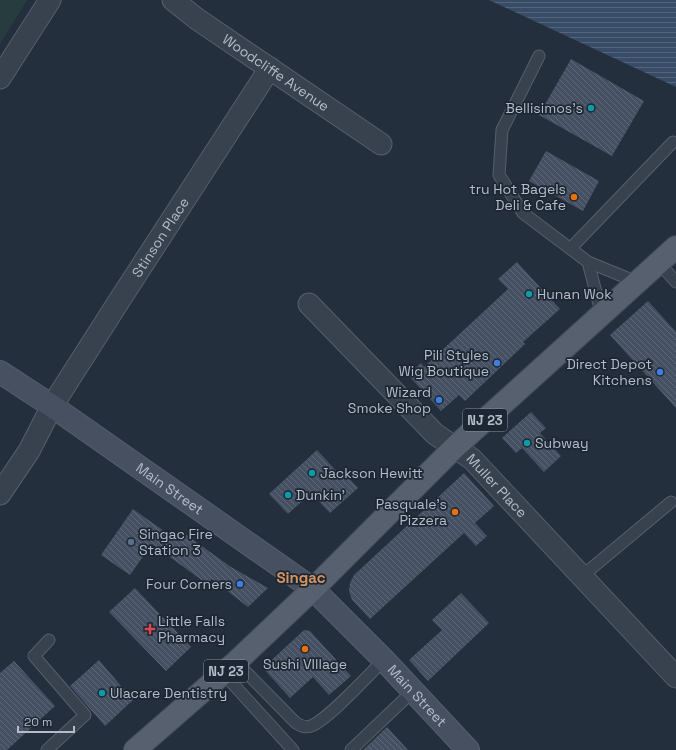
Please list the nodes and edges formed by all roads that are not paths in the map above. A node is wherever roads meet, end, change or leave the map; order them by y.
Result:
1 (50, 0) edge
2 (173, 0) edge
3 (539, 56) dead end
4 (270, 68) junction
5 (0, 78) edge
6 (673, 142) dead end
7 (381, 144) dead end
8 (676, 247) edge
9 (571, 248) junction
10 (588, 262) junction
11 (659, 263) junction
12 (637, 282) junction
13 (676, 282) edge
14 (309, 304) dead end
15 (602, 315) junction
16 (0, 372) edge
17 (52, 406) junction
18 (455, 447) junction
19 (0, 494) edge
20 (672, 502) dead end
21 (581, 577) junction
22 (313, 589) junction
23 (49, 640) dead end
24 (384, 660) junction
25 (229, 668) junction
26 (676, 677) edge
27 (413, 691) junction
28 (47, 750) edge
29 (135, 750) edge
30 (293, 750) edge
31 (351, 750) edge
32 (468, 750) edge

1 - 5 street
2 - 4 street, Woodcliffe Avenue
3 - 9 lane
4 - 7 street, Woodcliffe Avenue
4 - 17 street, Stinson Place
6 - 9 lane
8 - 11 main road, NJ 23
9 - 10 lane
10 - 12 lane
10 - 15 lane
11 - 12 main road, NJ 23
11 - 13 lane
12 - 15 main road, NJ 23
14 - 18 street, Muller Place
15 - 18 main road, NJ 23
16 - 17 main road, Main Street
17 - 19 street, Stinson Place
17 - 22 main road, Main Street
18 - 21 street, Muller Place
18 - 22 main road, NJ 23
20 - 21 lane
21 - 26 street, Muller Place
22 - 24 main road, Main Street
22 - 25 main road, NJ 23
23 - 28 lane
24 - 25 lane
24 - 27 main road, Main Street
25 - 29 main road, NJ 23
25 - 30 lane
27 - 31 lane
27 - 32 main road, Main Street

